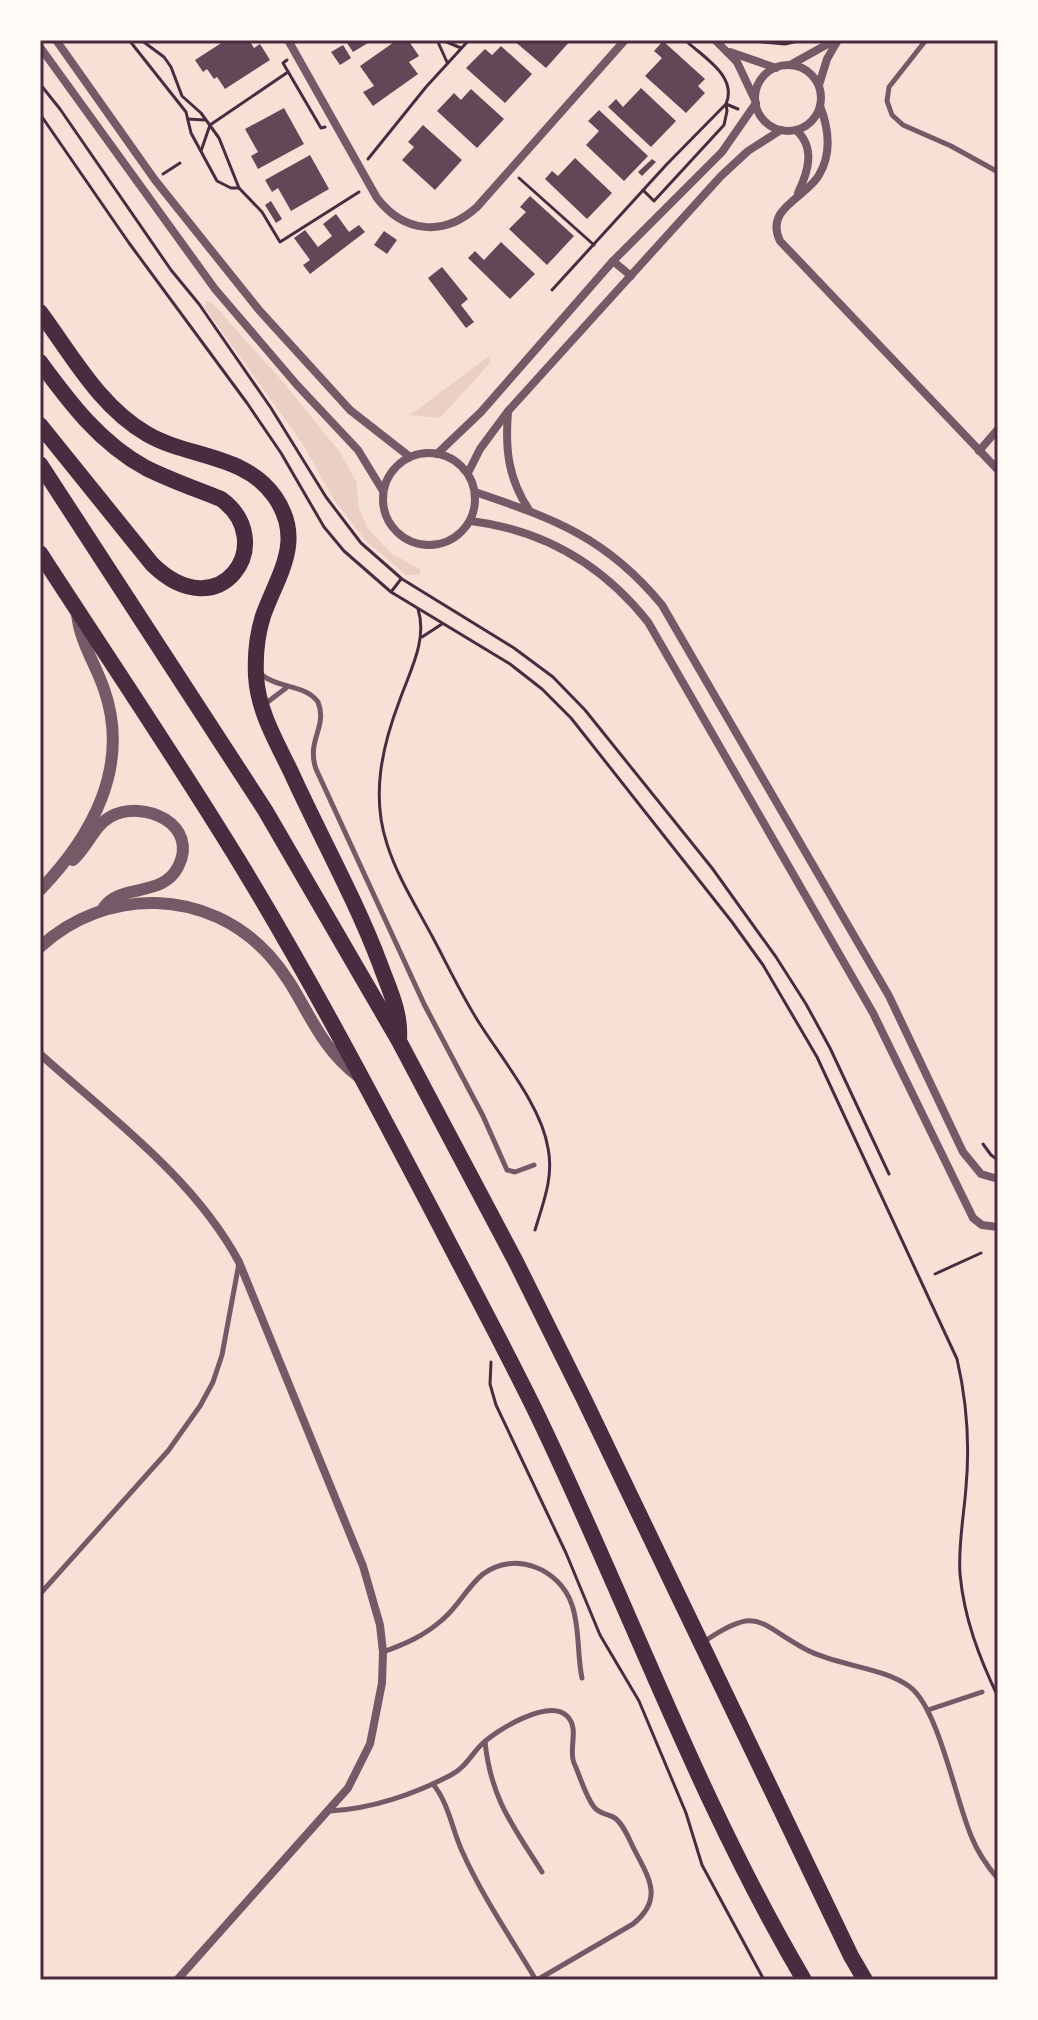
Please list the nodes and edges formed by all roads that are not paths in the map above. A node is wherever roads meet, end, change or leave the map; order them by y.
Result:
1 (56, 40) edge
2 (288, 40) edge
3 (625, 40) edge
4 (715, 40) edge
5 (837, 40) edge
6 (926, 40) edge
7 (40, 47) edge
8 (729, 51) junction
9 (789, 65) junction
10 (776, 68) junction
11 (819, 86) junction
12 (755, 102) junction
13 (820, 106) junction
14 (781, 130) junction
15 (796, 130) junction
16 (998, 172) edge
17 (798, 194) junction
18 (613, 261) junction
19 (631, 276) junction
20 (40, 312) edge
21 (40, 362) edge
22 (509, 410) junction
23 (40, 425) edge
24 (998, 429) edge
25 (979, 451) junction
26 (437, 454) junction
27 (410, 457) junction
28 (40, 464) edge
29 (998, 470) edge
30 (468, 473) junction
31 (383, 491) junction
32 (475, 492) junction
33 (529, 510) junction
34 (471, 521) junction
35 (40, 553) edge
36 (77, 611) junction
37 (256, 670) junction
38 (287, 687) junction
39 (262, 708) junction
40 (63, 867) junction
41 (40, 890) edge
42 (102, 910) junction
43 (40, 947) edge
44 (399, 1041) junction
45 (40, 1054) edge
46 (365, 1082) junction
47 (534, 1165) dead end
48 (998, 1179) edge
49 (998, 1227) edge
50 (239, 1262) junction
51 (40, 1594) edge
52 (701, 1644) junction
53 (383, 1652) junction
54 (582, 1678) dead end
55 (982, 1692) dead end
56 (928, 1710) junction
57 (484, 1741) junction
58 (433, 1784) junction
59 (330, 1811) junction
60 (542, 1872) dead end
61 (998, 1879) edge
62 (177, 1980) edge
63 (536, 1980) edge
64 (804, 1980) edge
65 (865, 1980) edge

1 - 27 street
2 - 3 street
4 - 8 street
5 - 9 street
5 - 11 street
6 - 16 lane
7 - 31 street
8 - 10 street
8 - 12 street
9 - 10 street
9 - 11 street
10 - 12 street
11 - 13 street
12 - 14 street
12 - 18 street
13 - 15 street
13 - 17 street
14 - 15 street
14 - 19 street
15 - 17 street
17 - 25 street
18 - 19 street
18 - 26 street
19 - 22 street
20 - 37 main road
21 - 23 main road
22 - 30 street
22 - 33 street
24 - 25 street
25 - 29 street
26 - 27 street
26 - 30 street
27 - 31 street
28 - 44 main road
30 - 32 street
31 - 34 street
32 - 33 street
32 - 34 street
33 - 48 street
34 - 49 street
35 - 36 main road
36 - 40 street
36 - 46 main road
37 - 38 lane
37 - 39 main road
38 - 39 lane
38 - 47 lane
39 - 44 main road
40 - 41 street
40 - 42 street
42 - 43 street
42 - 46 street
44 - 52 main road
45 - 50 street
46 - 64 main road
50 - 51 lane
50 - 53 street
52 - 56 lane
52 - 65 main road
53 - 54 lane
53 - 59 street
55 - 56 lane
56 - 61 lane
57 - 58 lane
57 - 60 lane
57 - 63 lane
58 - 59 lane
58 - 63 lane
59 - 62 street

